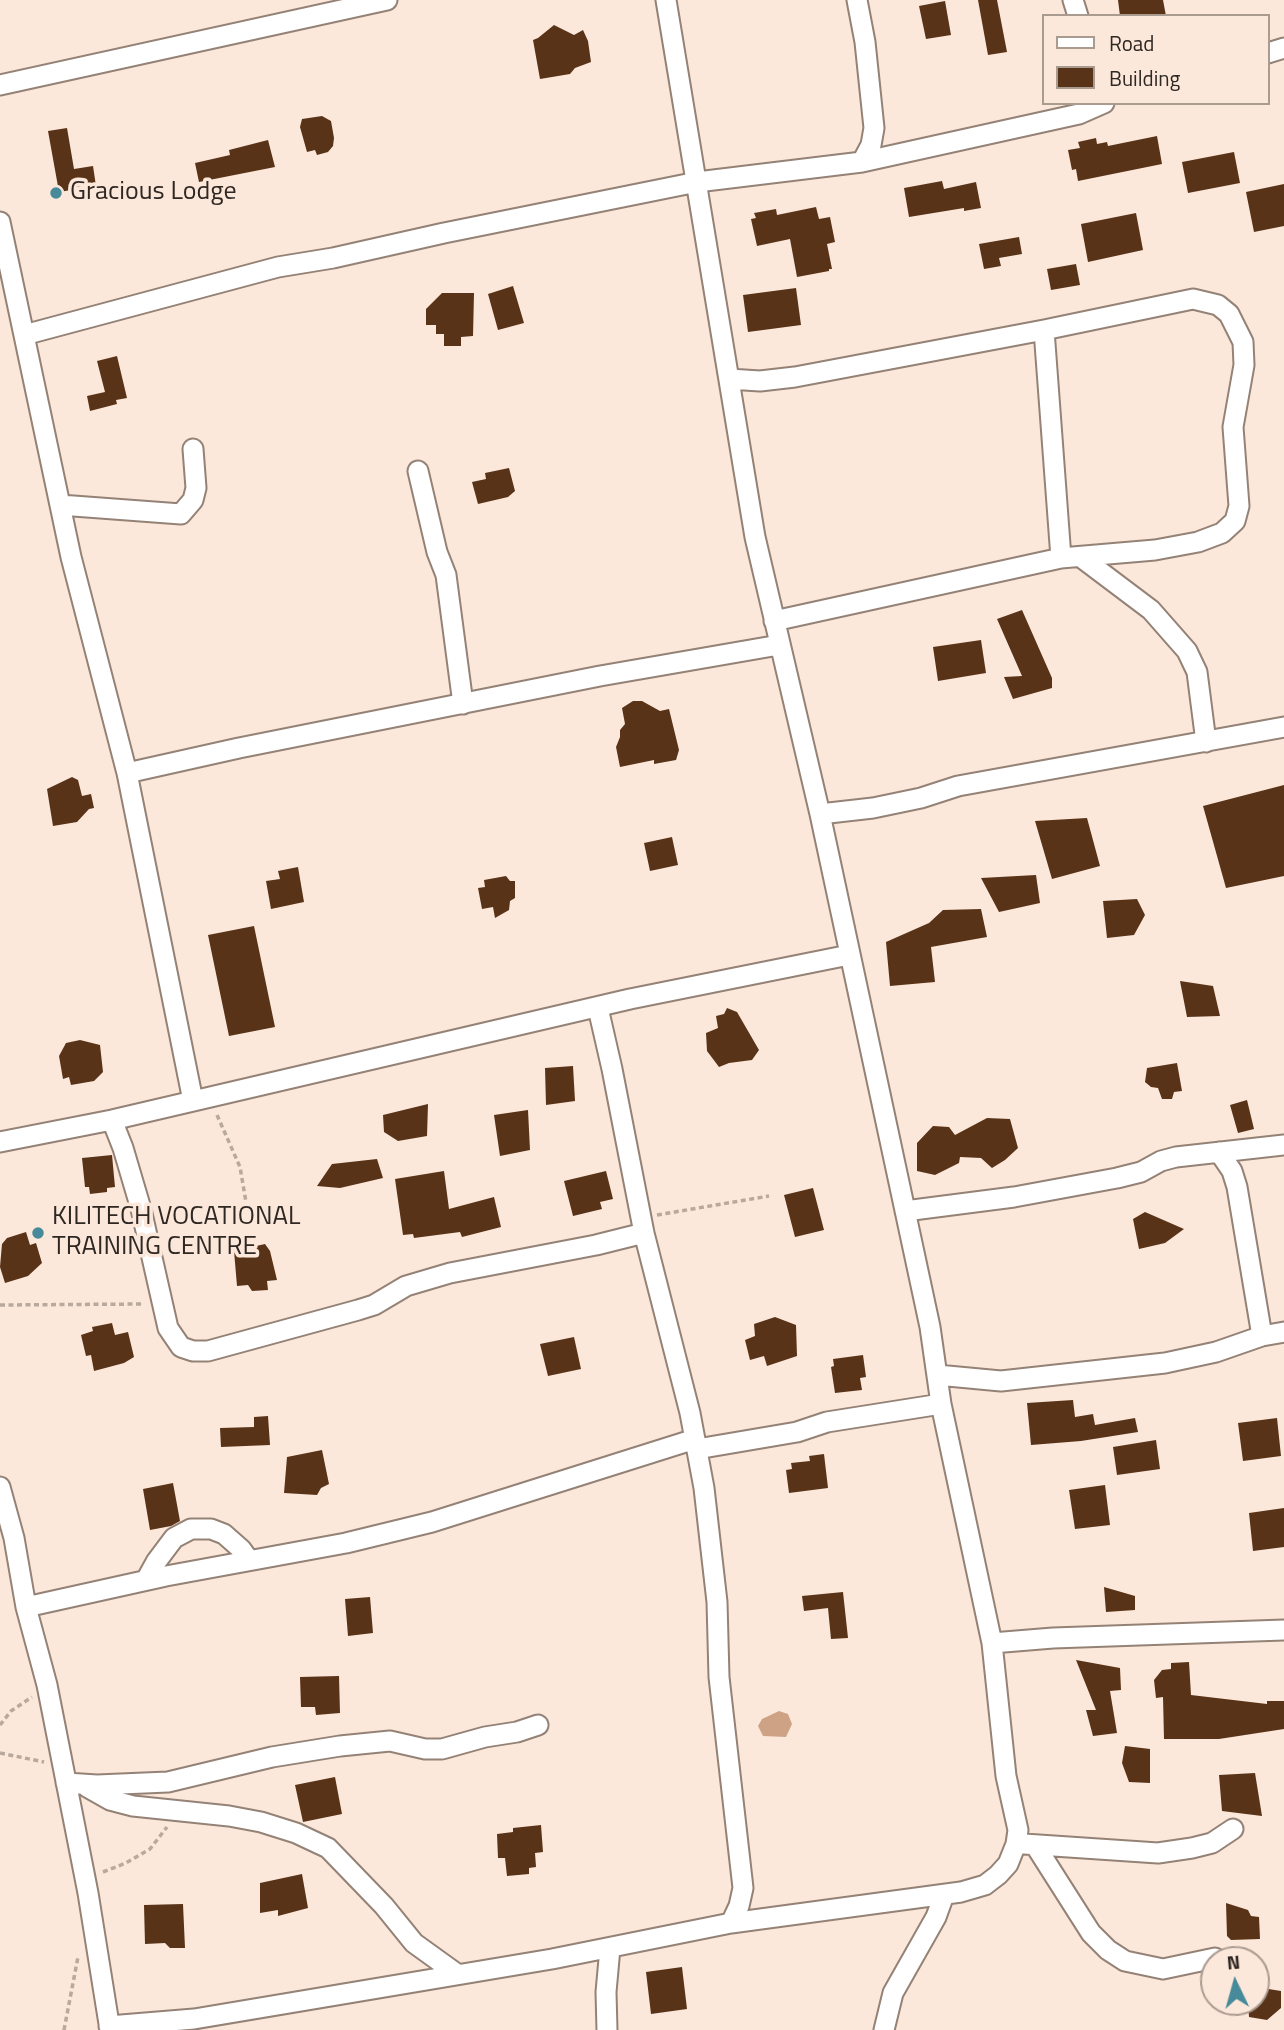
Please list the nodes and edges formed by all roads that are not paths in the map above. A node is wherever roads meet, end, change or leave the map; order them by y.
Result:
1 (387, 0) edge
2 (666, 0) edge
3 (857, 0) edge
4 (0, 85) edge
5 (1081, 109) edge
6 (862, 162) junction
7 (697, 182) junction
8 (0, 222) edge
9 (1044, 330) junction
10 (24, 335) junction
11 (729, 379) junction
12 (193, 449) dead end
13 (418, 471) dead end
14 (60, 505) junction
15 (1061, 558) junction
16 (1082, 558) junction
17 (774, 621) junction
18 (779, 645) junction
19 (463, 704) junction
20 (1284, 727) edge
21 (1206, 742) junction
22 (127, 774) junction
23 (820, 814) junction
24 (849, 955) junction
25 (598, 1008) junction
26 (201, 1099) junction
27 (112, 1120) junction
28 (0, 1142) edge
29 (1284, 1145) edge
30 (1219, 1152) junction
31 (905, 1211) junction
32 (643, 1225) junction
33 (1284, 1332) edge
34 (1262, 1336) junction
35 (937, 1375) junction
36 (940, 1404) junction
37 (696, 1444) junction
38 (0, 1487) edge
39 (249, 1560) junction
40 (146, 1580) junction
41 (26, 1607) junction
42 (1284, 1630) edge
43 (992, 1643) junction
44 (538, 1725) dead end
45 (70, 1778) junction
46 (1233, 1829) dead end
47 (1026, 1844) junction
48 (944, 1895) junction
49 (730, 1923) junction
50 (610, 1948) junction
51 (1200, 1961) edge
52 (457, 1974) junction
53 (110, 2028) edge
54 (607, 2030) edge
55 (884, 2030) edge

1 - 4 street
2 - 7 street
3 - 6 street
5 - 6 street
6 - 7 street
7 - 10 street
7 - 11 street
8 - 10 street
9 - 11 street
9 - 15 street
9 - 16 street
10 - 14 street
11 - 17 street
12 - 14 street
13 - 19 street
14 - 22 street
15 - 16 street
15 - 17 street
16 - 21 street
17 - 18 street
18 - 19 street
18 - 23 street
19 - 22 street
20 - 21 street
21 - 23 street
22 - 26 street
23 - 24 street
24 - 25 street
24 - 31 street
25 - 26 street
25 - 32 street
26 - 27 street
27 - 28 street
27 - 32 street
29 - 30 street
30 - 31 street
30 - 34 street
31 - 35 street
32 - 37 street
33 - 34 street
34 - 35 street
35 - 36 street
36 - 37 street
36 - 43 street
37 - 39 street
37 - 49 street
38 - 41 street
39 - 40 street
39 - 40 street
40 - 41 street
41 - 45 street
42 - 43 street
43 - 47 street
44 - 45 street
45 - 52 street
45 - 53 street
46 - 47 street
47 - 48 street
47 - 51 street
48 - 49 street
48 - 55 street
49 - 50 street
50 - 52 street
50 - 54 street
52 - 53 street

